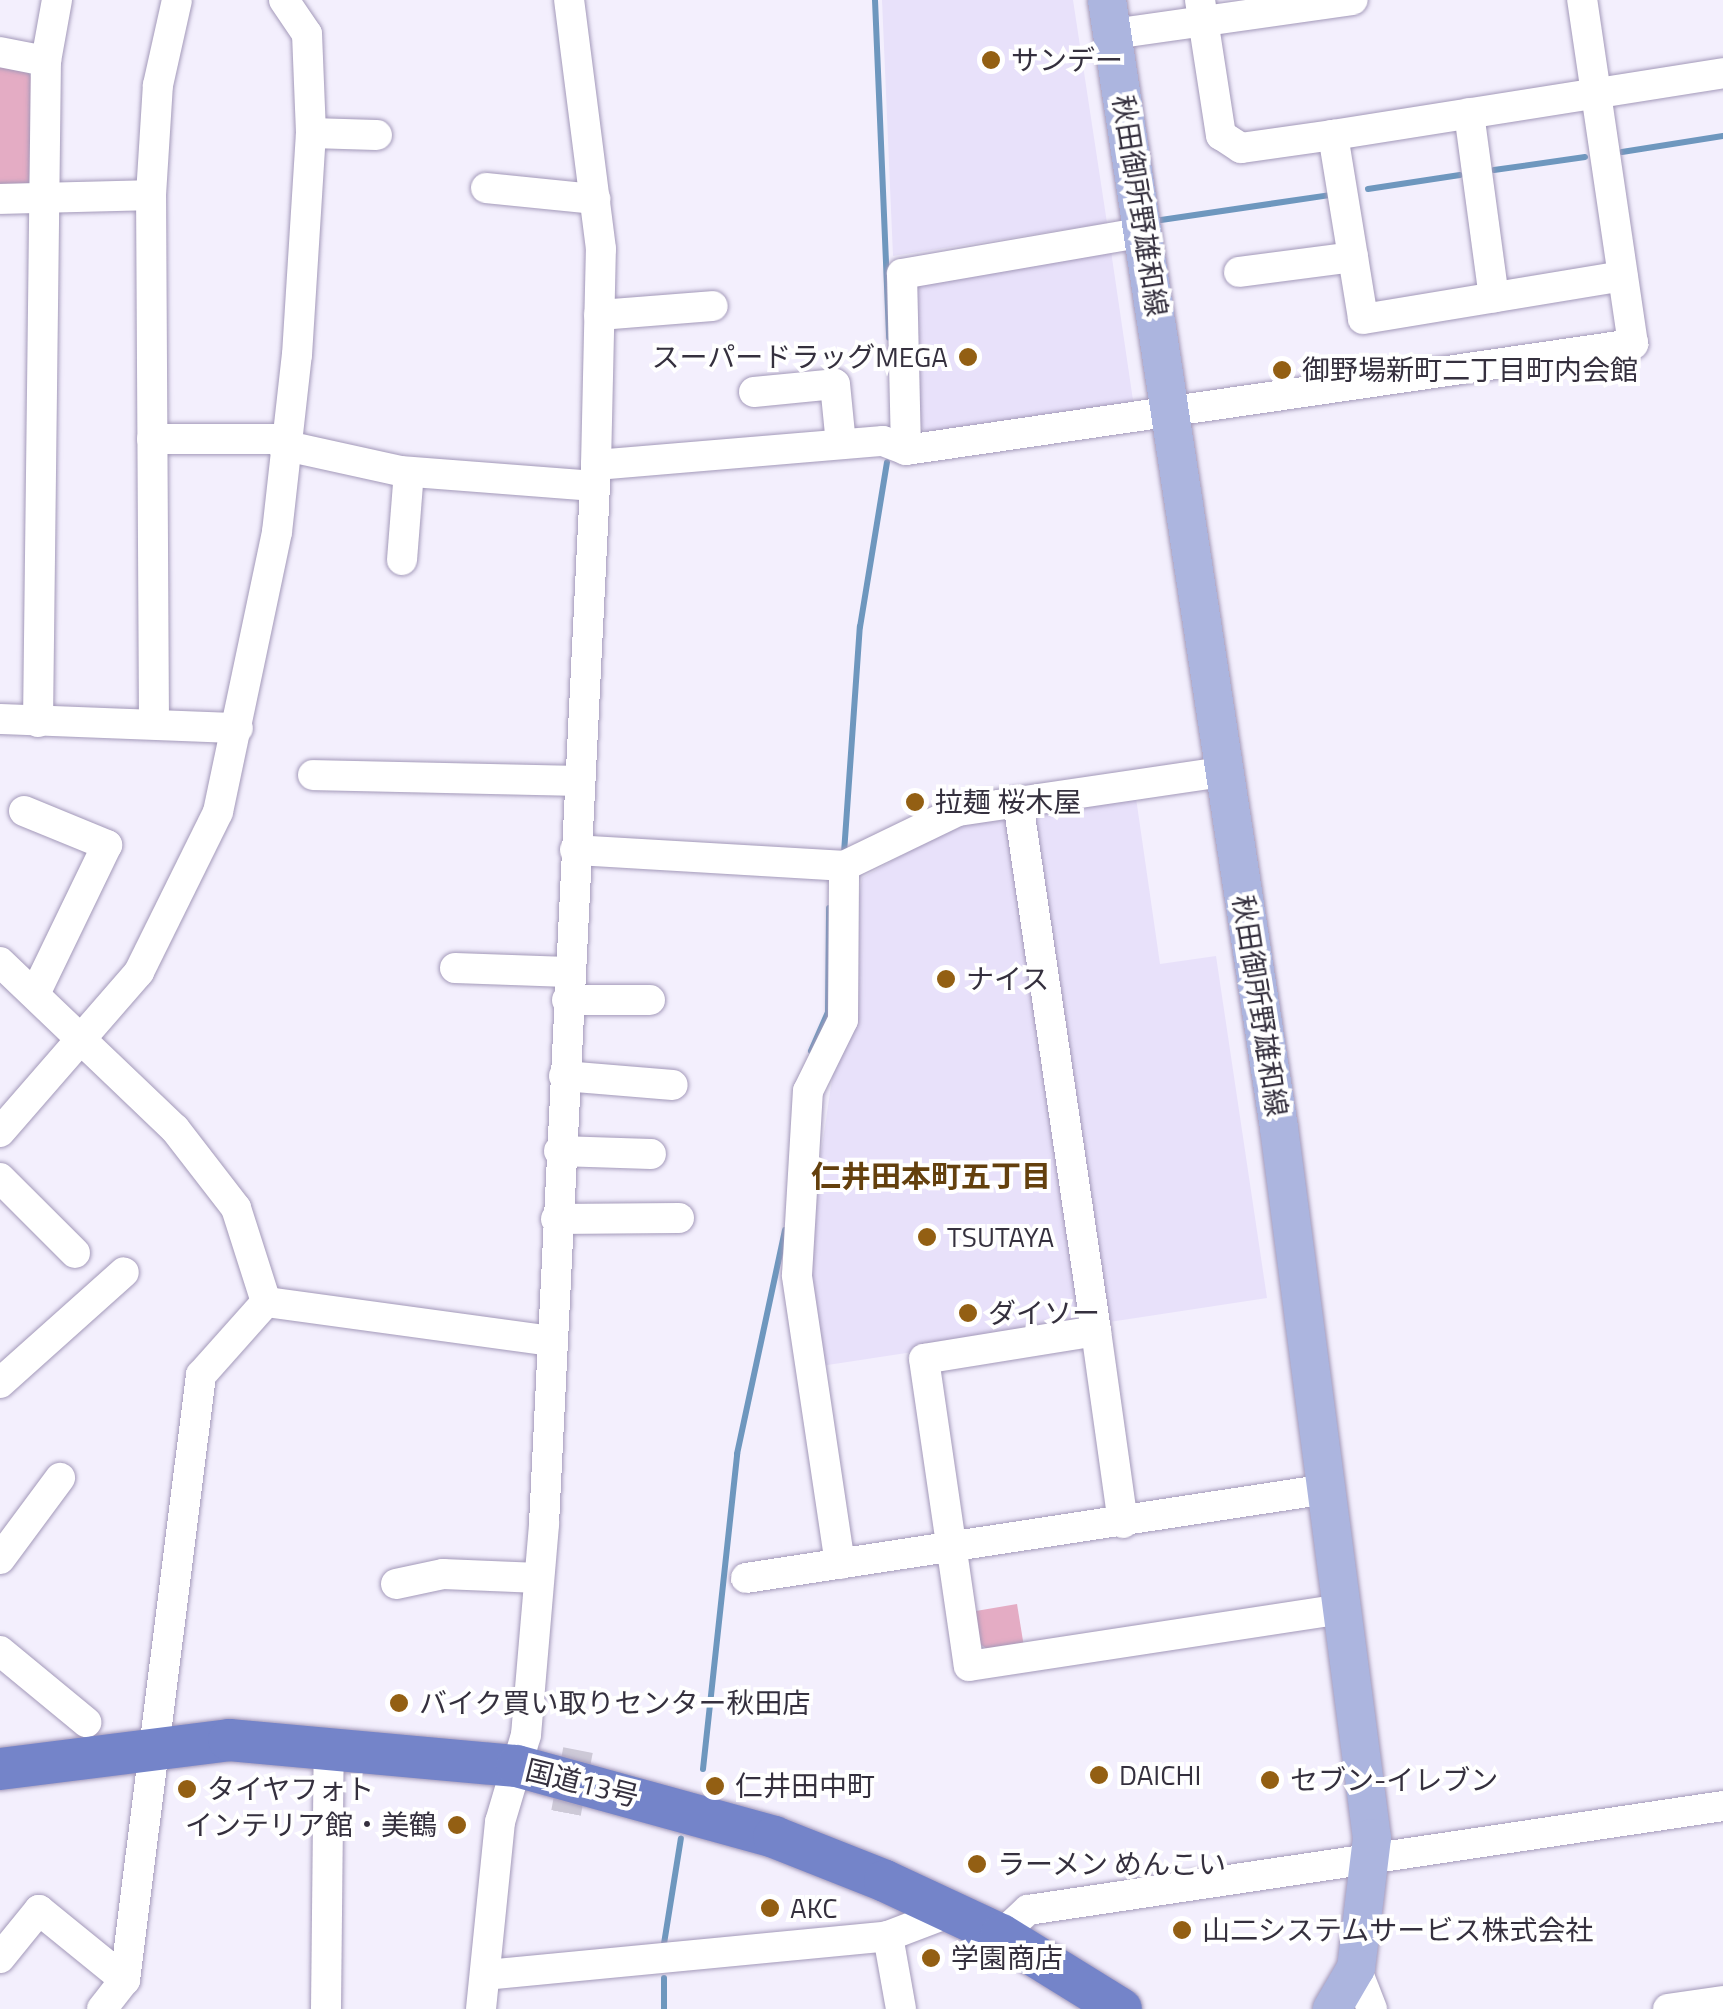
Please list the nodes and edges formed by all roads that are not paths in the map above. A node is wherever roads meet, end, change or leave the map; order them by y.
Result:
1 (58, 0) edge
2 (177, 0) edge
3 (284, 0) edge
4 (569, 0) edge
5 (1353, 0) edge
6 (1582, 0) edge
7 (1201, 13) edge
8 (1110, 17) edge
9 (0, 52) edge
10 (46, 61) junction
11 (1723, 73) edge
12 (1594, 92) junction
13 (1469, 113) junction
14 (312, 133) junction
15 (1333, 135) junction
16 (377, 136) dead end
17 (486, 188) dead end
18 (150, 194) junction
19 (0, 199) edge
20 (42, 199) junction
21 (594, 199) junction
22 (1144, 232) junction
23 (1353, 257) junction
24 (1240, 272) dead end
25 (1622, 276) junction
26 (1494, 297) junction
27 (712, 306) dead end
28 (599, 315) junction
29 (754, 392) dead end
30 (1172, 414) junction
31 (152, 439) junction
32 (283, 442) junction
33 (841, 444) junction
34 (906, 450) junction
35 (409, 472) junction
36 (595, 476) junction
37 (402, 560) dead end
38 (0, 720) edge
39 (38, 722) junction
40 (154, 724) junction
41 (238, 728) junction
42 (1223, 772) junction
43 (314, 775) dead end
44 (577, 782) junction
45 (1018, 802) junction
46 (24, 810) dead end
47 (575, 850) junction
48 (844, 866) junction
49 (0, 962) edge
50 (455, 968) dead end
51 (567, 986) junction
52 (36, 992) junction
53 (650, 1000) dead end
54 (83, 1035) junction
55 (564, 1076) junction
56 (673, 1085) dead end
57 (0, 1132) edge
58 (559, 1151) junction
59 (651, 1154) dead end
60 (0, 1178) edge
61 (556, 1218) junction
62 (679, 1218) dead end
63 (75, 1253) dead end
64 (124, 1272) dead end
65 (266, 1302) junction
66 (1096, 1332) junction
67 (550, 1342) junction
68 (0, 1383) edge
69 (60, 1478) dead end
70 (1327, 1488) junction
71 (1123, 1523) junction
72 (952, 1546) junction
73 (0, 1558) edge
74 (840, 1564) junction
75 (539, 1578) junction
76 (746, 1578) dead end
77 (396, 1584) dead end
78 (1343, 1609) junction
79 (0, 1651) edge
80 (86, 1722) dead end
81 (157, 1744) junction
82 (330, 1744) junction
83 (516, 1766) junction
84 (0, 1769) edge
85 (1723, 1806) edge
86 (1374, 1858) junction
87 (951, 1912) junction
88 (1002, 1935) junction
89 (888, 1936) junction
90 (0, 1958) edge
91 (1356, 1968) junction
92 (486, 1975) junction
93 (125, 1980) junction
94 (1723, 2001) edge
95 (102, 2009) edge
96 (326, 2009) edge
97 (481, 2009) edge
98 (901, 2009) edge
99 (1121, 2009) edge
100 (1332, 2009) edge
101 (1372, 2009) edge
102 (1673, 2009) edge

1 - 10 street
2 - 18 street
3 - 14 street
4 - 21 street
5 - 7 street
6 - 12 street
7 - 8 street
7 - 15 street
8 - 22 main road, 秋田御所野雄和線
9 - 10 street
10 - 20 street
11 - 12 street
12 - 13 street
12 - 25 street
13 - 15 street
13 - 26 street
14 - 16 street
14 - 32 street
15 - 23 street
17 - 21 street
18 - 20 street
18 - 31 street
19 - 20 street
20 - 39 street
21 - 28 street
22 - 30 main road, 秋田御所野雄和線
22 - 34 street
23 - 24 street
23 - 26 street
25 - 26 street
25 - 30 street
27 - 28 street
28 - 36 street
29 - 33 street
30 - 34 street
30 - 42 main road, 秋田御所野雄和線
31 - 32 street
31 - 40 street
32 - 35 street
32 - 41 street
33 - 34 street
33 - 36 street
35 - 36 street
35 - 37 street
36 - 44 street
38 - 39 street
39 - 40 street
40 - 41 street
41 - 54 street
42 - 45 street
42 - 70 main road, 秋田御所野雄和線
43 - 44 street
44 - 47 street
45 - 48 street
45 - 66 street
46 - 52 street
47 - 48 street
47 - 51 street
48 - 74 street
49 - 52 street
50 - 51 street
51 - 53 street
51 - 55 street
52 - 54 street
54 - 57 street
54 - 65 street
55 - 56 street
55 - 58 street
58 - 59 street
58 - 61 street
60 - 63 street
61 - 62 street
61 - 67 street
64 - 68 street
65 - 67 street
65 - 81 street
66 - 71 street
66 - 72 street
67 - 75 street
69 - 73 street
70 - 71 street
70 - 78 main road, 秋田御所野雄和線
71 - 72 street
72 - 74 street
72 - 78 street
74 - 76 street
75 - 77 street
75 - 83 street
78 - 86 main road, 秋田御所野雄和線
79 - 80 street
81 - 82 highway, 国道13号
81 - 84 highway, 国道13号
81 - 93 street
82 - 83 highway, 国道13号
82 - 96 street
83 - 87 highway, 国道13号
83 - 92 street
85 - 86 street
86 - 88 street
86 - 91 main road, 秋田御所野雄和線
87 - 88 highway, 国道13号
87 - 89 street
88 - 99 highway, 国道13号
89 - 92 street
89 - 98 street
90 - 93 street
91 - 100 main road, 秋田御所野雄和線
91 - 101 street
92 - 97 street
93 - 95 street
94 - 102 street

